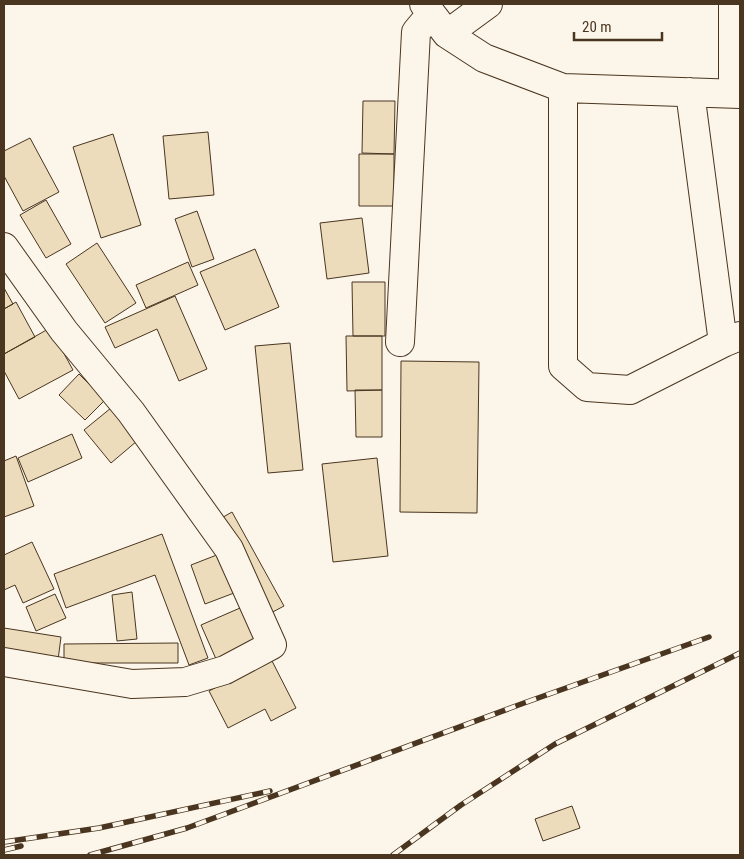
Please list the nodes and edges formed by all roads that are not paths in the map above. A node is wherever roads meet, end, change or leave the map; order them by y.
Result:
1 (488, 4) edge
2 (733, 4) edge
3 (434, 17) edge
4 (563, 88) junction
5 (690, 92) junction
6 (736, 93) edge
7 (4, 247) edge
8 (731, 340) edge
9 (400, 342) dead end
10 (4, 662) edge

1 - 3 street
2 - 6 street
3 - 4 street
3 - 9 street
4 - 5 street
4 - 8 street
5 - 6 street
5 - 8 street
7 - 10 street

